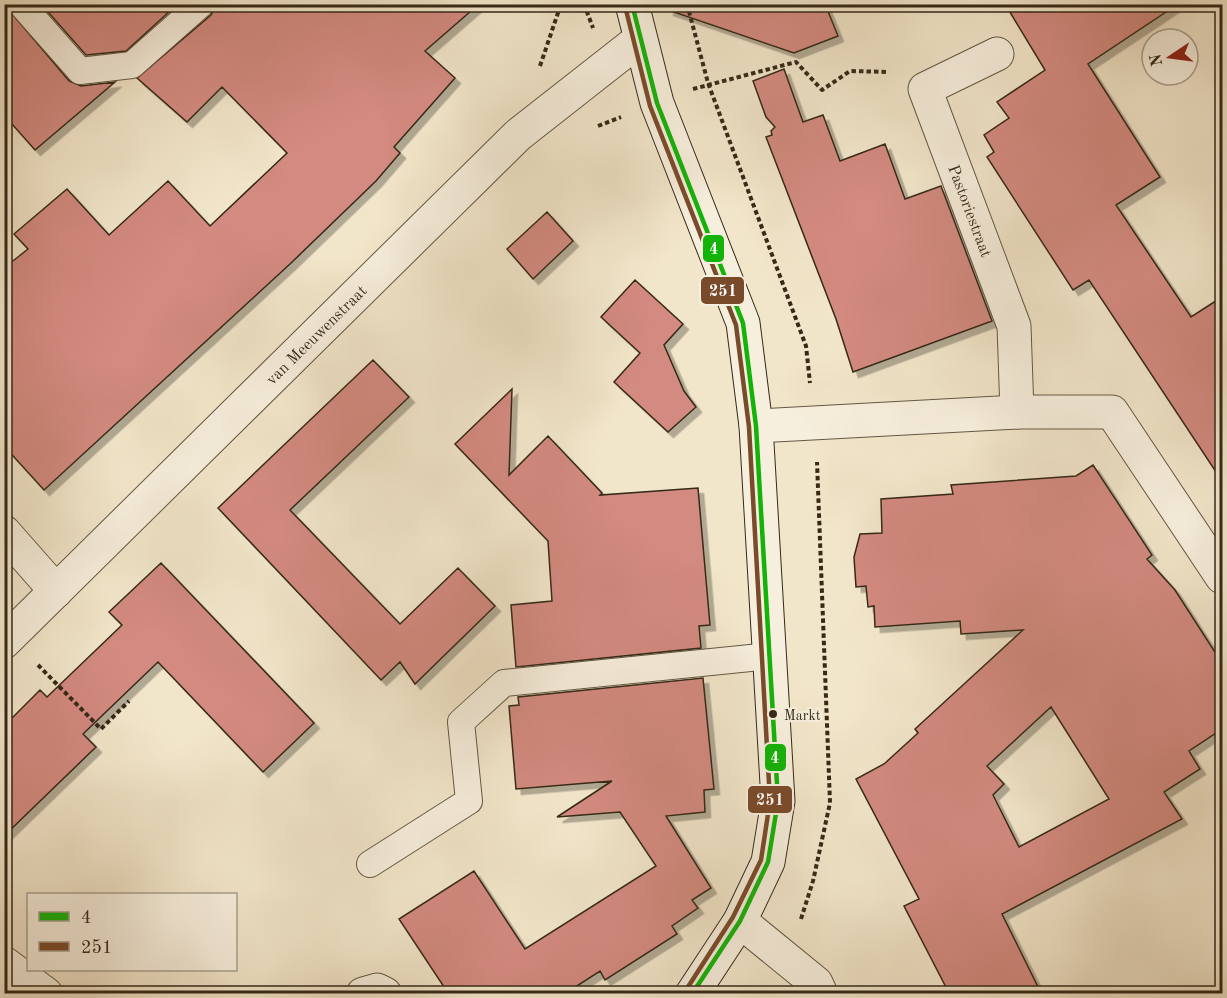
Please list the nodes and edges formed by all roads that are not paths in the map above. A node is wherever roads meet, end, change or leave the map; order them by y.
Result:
1 (21, 4) edge
2 (201, 4) edge
3 (632, 4) edge
4 (639, 40) junction
5 (997, 54) dead end
6 (1017, 412) junction
7 (756, 426) junction
8 (4, 532) edge
9 (1222, 577) edge
10 (56, 591) junction
11 (7, 639) edge
12 (770, 656) junction
13 (370, 864) dead end
14 (740, 921) junction
15 (4, 963) edge
16 (46, 993) edge
17 (363, 993) edge
18 (385, 993) edge
19 (692, 993) edge
20 (821, 993) edge

1 - 2 lane
3 - 4 street
4 - 7 street
4 - 10 street, van Meeuwenstraat
5 - 6 street, Pastoriestraat
6 - 7 street
6 - 9 street
7 - 12 street
8 - 10 street
10 - 11 street, van Meeuwenstraat
12 - 13 lane
12 - 14 street
14 - 19 street
14 - 20 street
15 - 16 street
17 - 18 street

